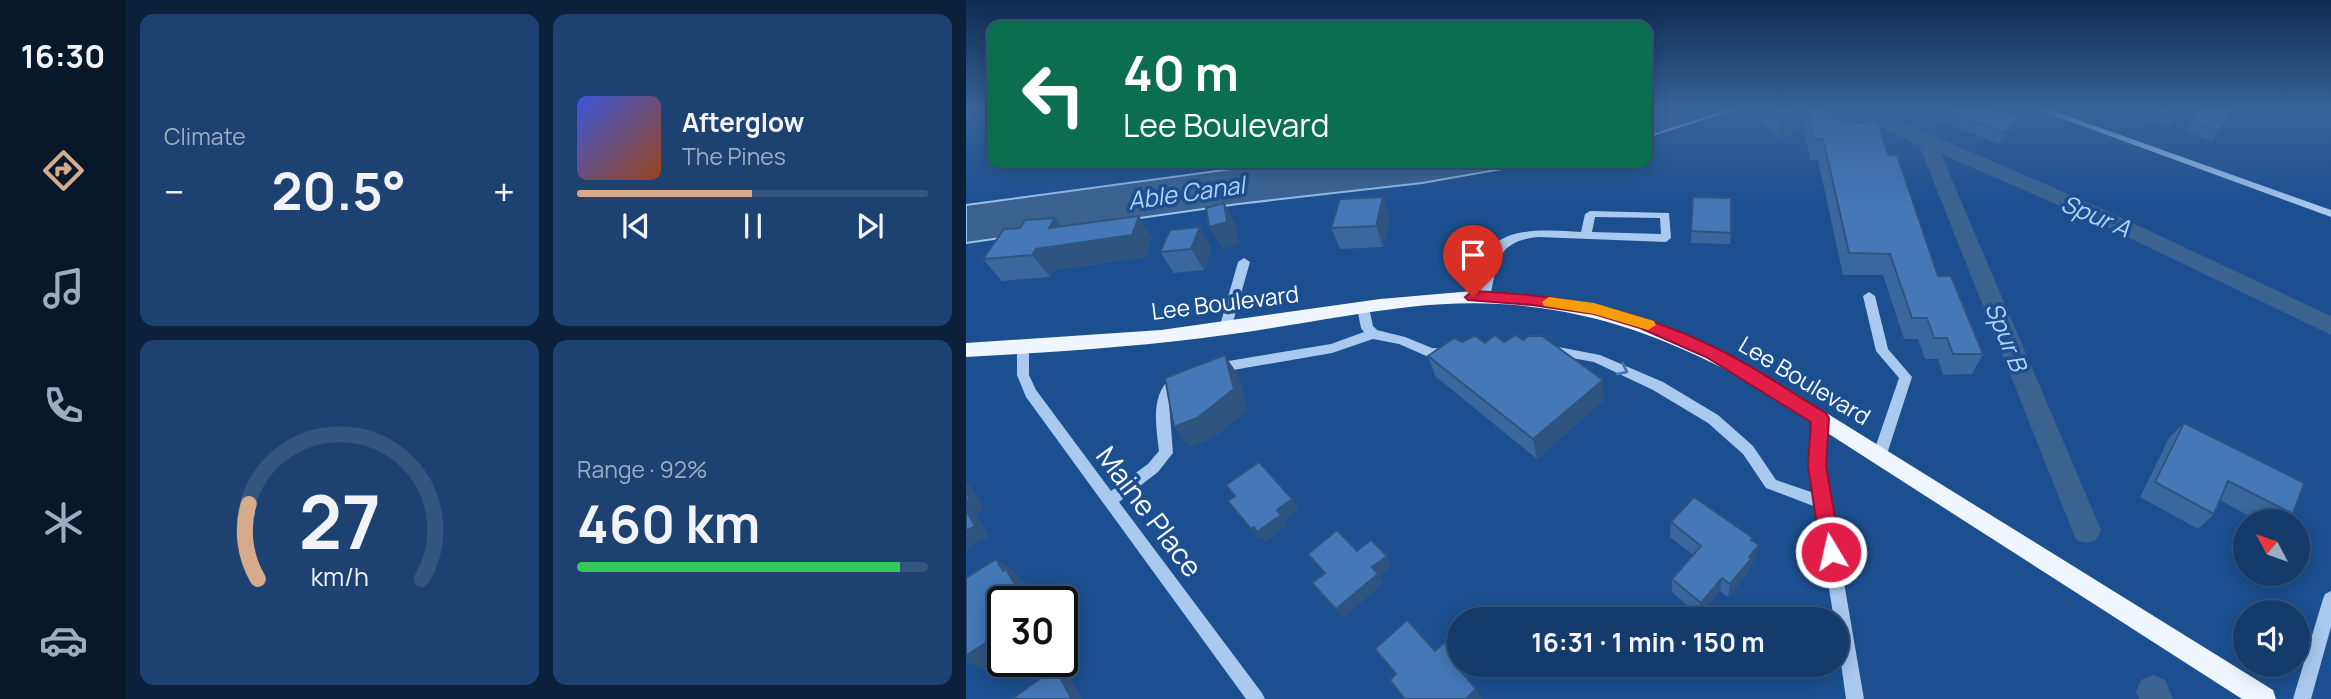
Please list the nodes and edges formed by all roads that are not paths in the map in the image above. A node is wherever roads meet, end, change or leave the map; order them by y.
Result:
1 (2130, 142) edge
2 (2331, 214) edge
3 (1586, 236) junction
4 (1244, 262) dead end
5 (1869, 296) dead end
6 (1484, 297) junction
7 (1363, 308) junction
8 (1224, 329) junction
9 (1373, 334) junction
10 (1023, 348) junction
11 (1530, 349) edge
12 (966, 350) edge
13 (1455, 352) edge
14 (1820, 418) junction
15 (1880, 454) junction
16 (1109, 501) junction
17 (1823, 503) junction
18 (2331, 599) edge
19 (1256, 699) edge
20 (1855, 699) edge
21 (2264, 699) edge
22 (2302, 699) edge

1 - 2 street
3 - 3 street
3 - 6 street
4 - 8 street
5 - 15 street
6 - 7 main road, Lee Boulevard
6 - 14 main road, Lee Boulevard
7 - 8 main road, Lee Boulevard
7 - 9 street
8 - 10 main road, Lee Boulevard
9 - 13 street
9 - 16 street
10 - 12 main road, Lee Boulevard
10 - 16 street, Maine Place
11 -> 17 street
14 - 15 main road, Lee Boulevard
14 - 17 street
15 - 21 main road, Lee Boulevard
16 - 19 street, Maine Place
17 - 20 street
18 - 22 street

